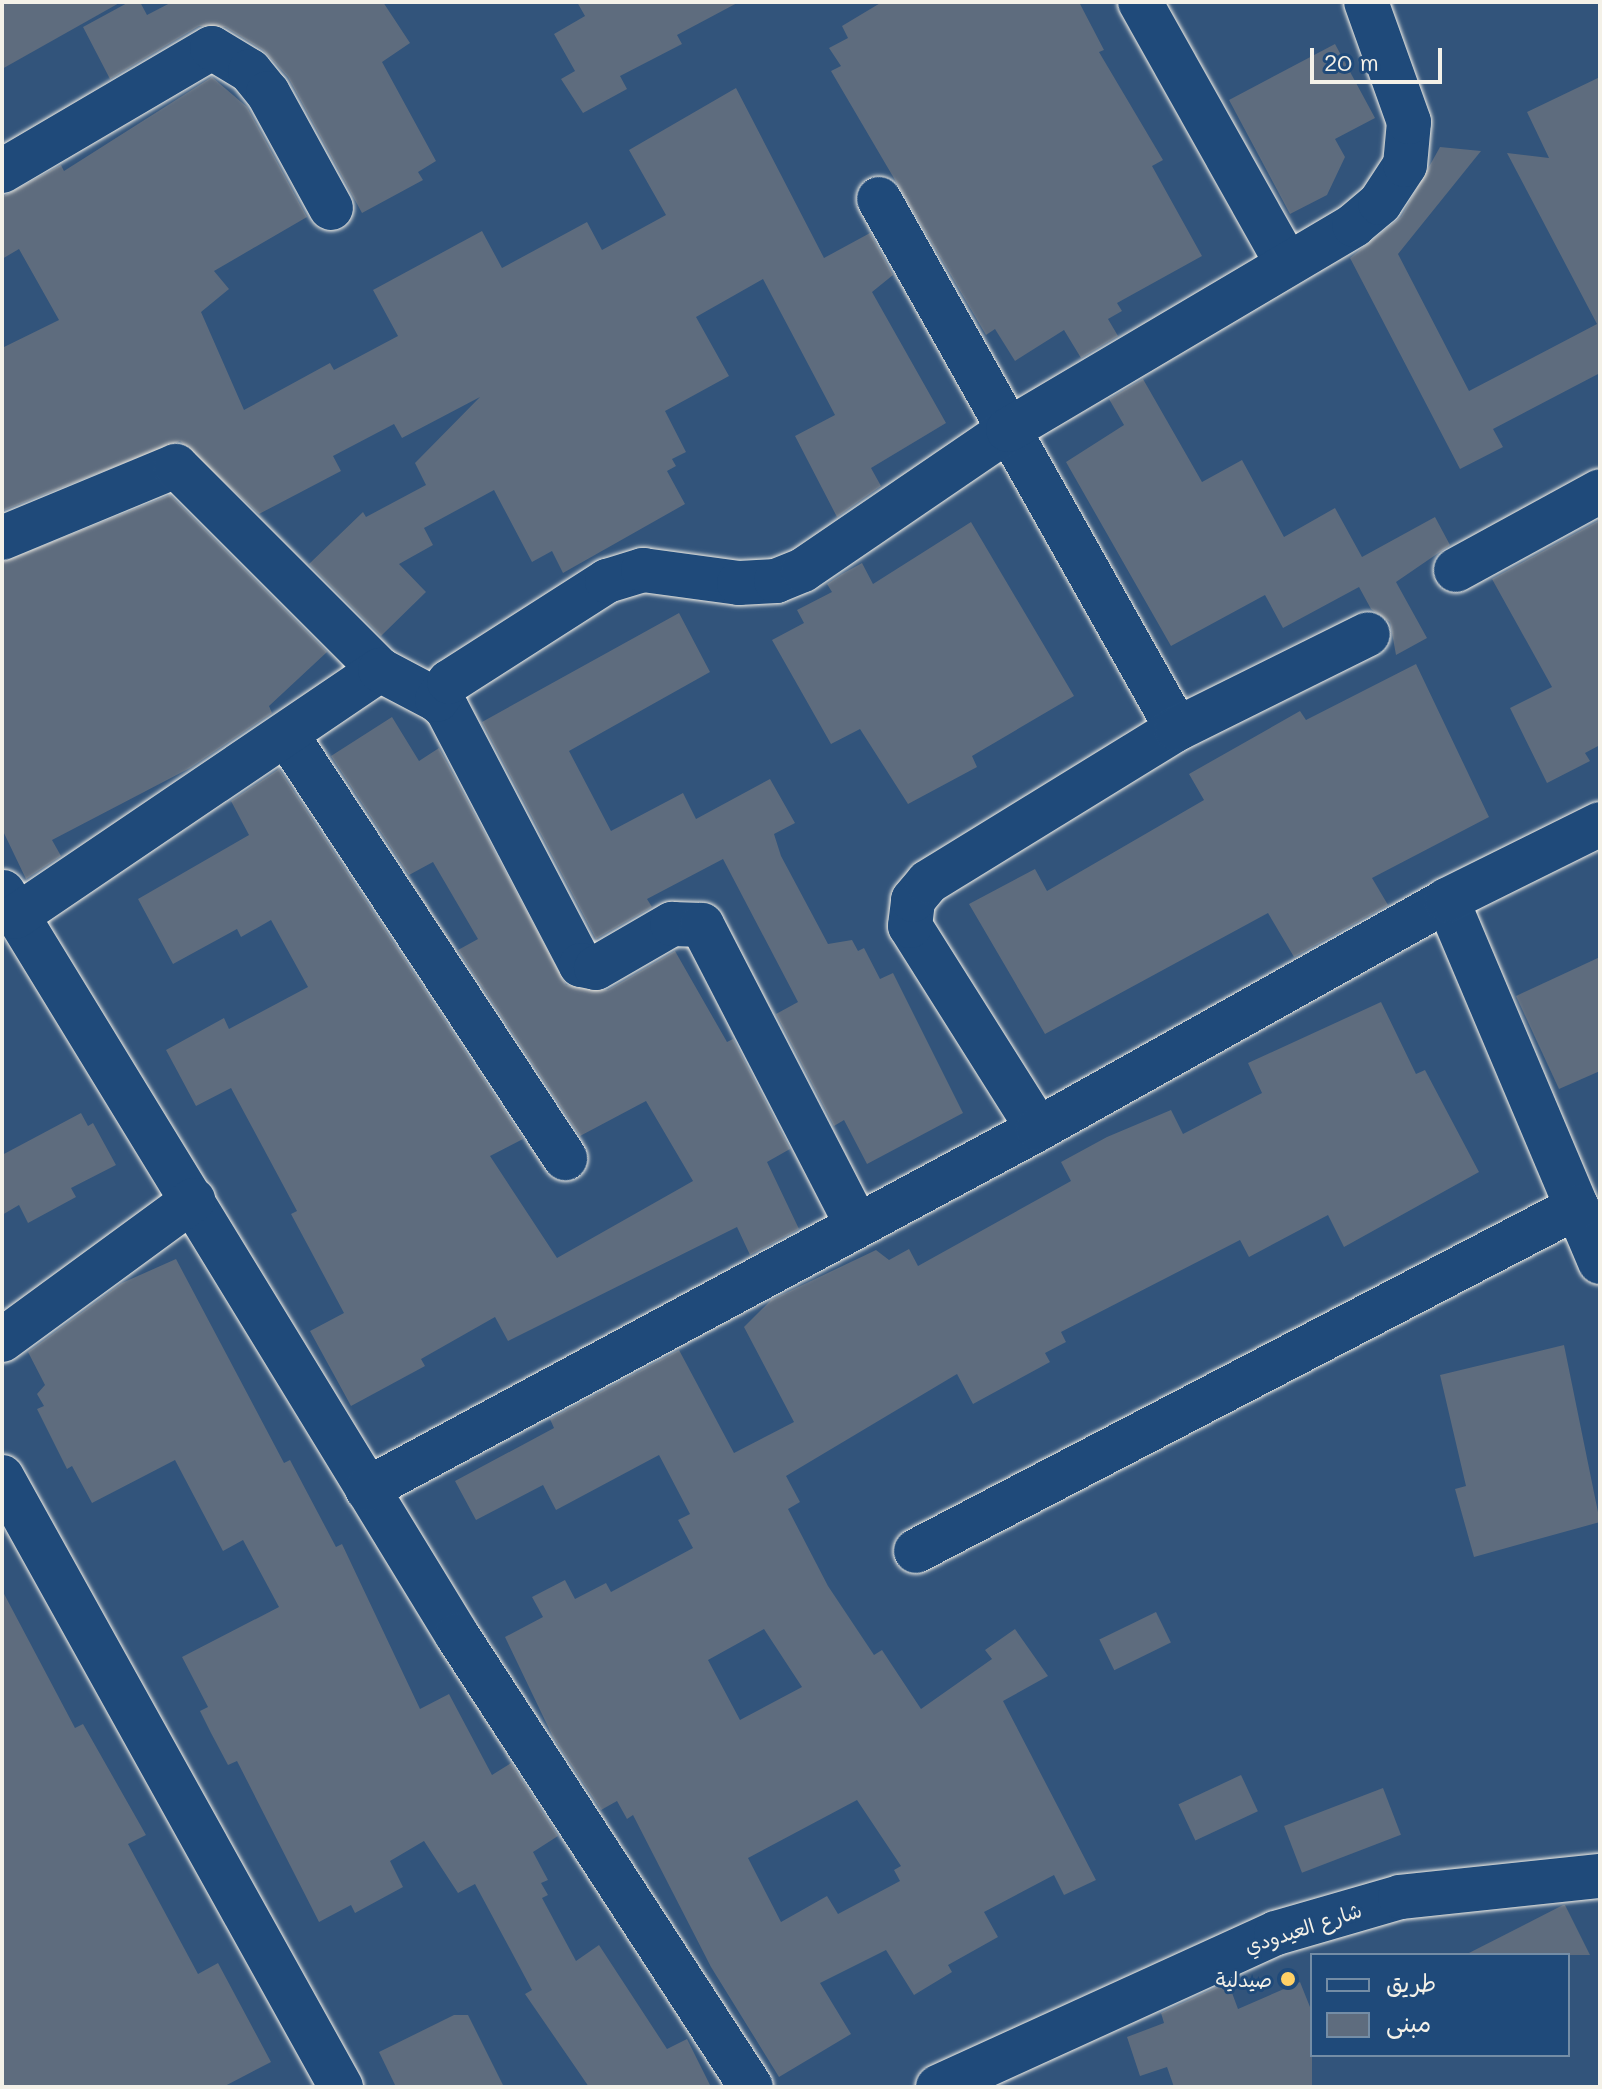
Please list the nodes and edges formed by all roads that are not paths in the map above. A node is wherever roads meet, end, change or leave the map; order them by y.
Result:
1 (1140, 2) edge
2 (1366, 2) edge
3 (2, 171) edge
4 (879, 199) dead end
5 (331, 208) dead end
6 (1287, 264) junction
7 (1008, 430) junction
8 (1600, 491) edge
9 (2, 538) edge
10 (1456, 570) dead end
11 (1368, 634) dead end
12 (380, 670) junction
13 (437, 700) junction
14 (1177, 729) junction
15 (286, 734) junction
16 (1600, 824) edge
17 (1447, 900) junction
18 (9, 904) edge
19 (1038, 1129) junction
20 (565, 1158) dead end
21 (193, 1200) junction
22 (1577, 1207) junction
23 (856, 1223) junction
24 (1600, 1262) edge
25 (2, 1340) edge
26 (2, 1477) edge
27 (367, 1489) junction
28 (916, 1551) dead end
29 (1600, 1876) edge
30 (341, 2087) edge
31 (751, 2087) edge
32 (938, 2087) edge

1 - 6 street
2 - 6 street
3 - 5 street
4 - 7 street
6 - 7 street
7 - 13 street
7 - 14 street
8 - 10 street
9 - 12 street
11 - 14 street
12 - 13 street
12 - 15 street
13 - 23 street
14 - 19 street
15 - 18 street
15 - 20 street
16 - 17 street
17 - 19 street
17 - 22 street
18 - 21 street
19 - 23 street
21 - 25 street
21 - 27 street
22 - 24 street
22 - 28 street
23 - 27 street
26 - 30 street
27 - 31 street
29 - 32 street, شارع العيدودي

